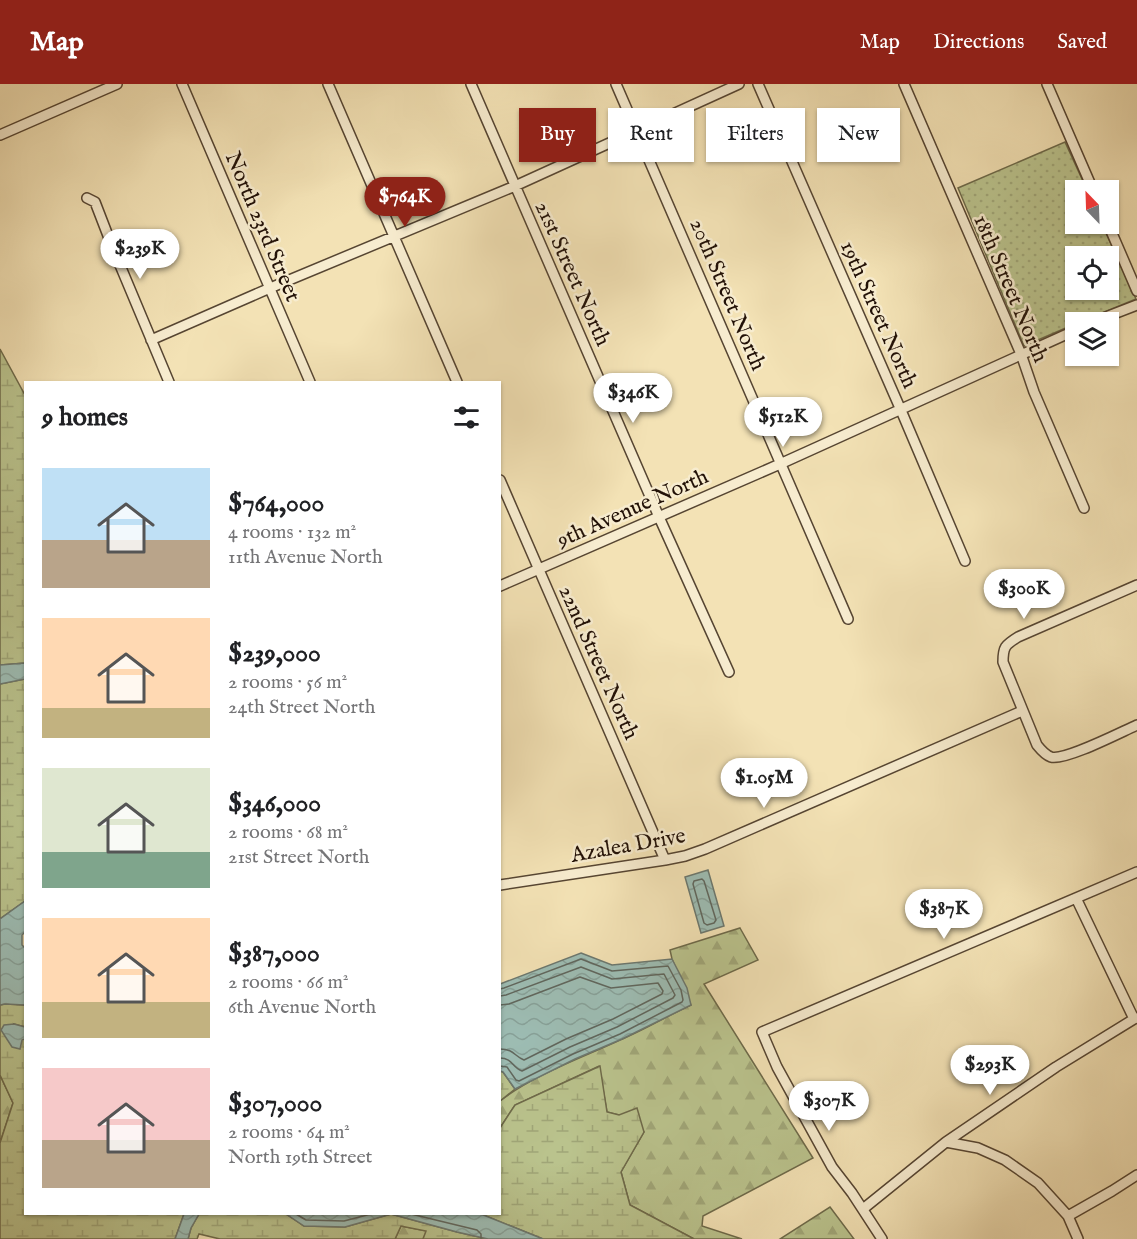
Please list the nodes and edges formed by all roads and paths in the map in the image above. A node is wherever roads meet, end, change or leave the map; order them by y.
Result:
1 (117, 84) edge
2 (182, 84) edge
3 (328, 84) edge
4 (471, 84) edge
5 (616, 84) edge
6 (739, 84) edge
7 (758, 84) edge
8 (904, 84) edge
9 (1047, 84) edge
10 (627, 108) edge
11 (687, 108) edge
12 (0, 135) edge
13 (608, 144) edge
14 (650, 162) edge
15 (1089, 180) edge
16 (515, 186) junction
17 (87, 198) dead end
18 (1112, 234) edge
19 (394, 237) junction
20 (270, 288) junction
21 (1137, 291) edge
22 (1137, 305) edge
23 (1119, 312) edge
24 (1065, 335) edge
25 (151, 340) junction
26 (1021, 354) junction
27 (169, 381) edge
28 (310, 381) edge
29 (457, 381) edge
30 (900, 408) junction
31 (780, 464) junction
32 (501, 482) edge
33 (1084, 508) dead end
34 (659, 517) junction
35 (965, 561) dead end
36 (538, 569) junction
37 (1137, 585) edge
38 (501, 586) edge
39 (848, 619) dead end
40 (729, 672) dead end
41 (1022, 711) junction
42 (1137, 725) edge
43 (665, 860) junction
44 (1137, 872) edge
45 (501, 885) edge
46 (1076, 898) junction
47 (1135, 1019) edge
48 (946, 1142) junction
49 (1137, 1175) edge
50 (863, 1209) junction
51 (1068, 1216) junction
52 (882, 1239) edge
53 (1078, 1239) edge

1 - 12 street
2 - 20 street, North 23rd Street
3 - 19 street
4 - 16 street, 21st Street North
5 - 10 street, 20th Street North
6 - 11 street
7 - 30 street, 19th Street North
8 - 26 street, 18th Street North
9 - 15 street
13 - 16 street
14 - 31 street, 20th Street North
16 - 19 street
16 - 34 street, 21st Street North
17 - 25 street
18 - 21 street
19 - 20 street
19 - 29 street
20 - 25 street
20 - 28 street, North 23rd Street
22 - 23 street
24 - 26 street, 9th Avenue North
25 - 27 street
26 - 30 street, 9th Avenue North
26 - 33 street, 18th Street North
30 - 31 street, 9th Avenue North
30 - 35 street, 19th Street North
31 - 34 street, 9th Avenue North
31 - 39 street, 20th Street North
32 - 36 street, 22nd Street North
34 - 36 street, 9th Avenue North
34 - 40 street, 21st Street North
36 - 38 street, 9th Avenue North
36 - 43 street, 22nd Street North
37 - 41 street
41 - 42 street
41 - 43 street, Azalea Drive
43 - 45 street, Azalea Drive
44 - 46 street
46 - 47 street
46 - 50 street
47 - 48 street
48 - 50 street
48 - 51 street
49 - 51 street
50 - 52 street
51 - 53 street

